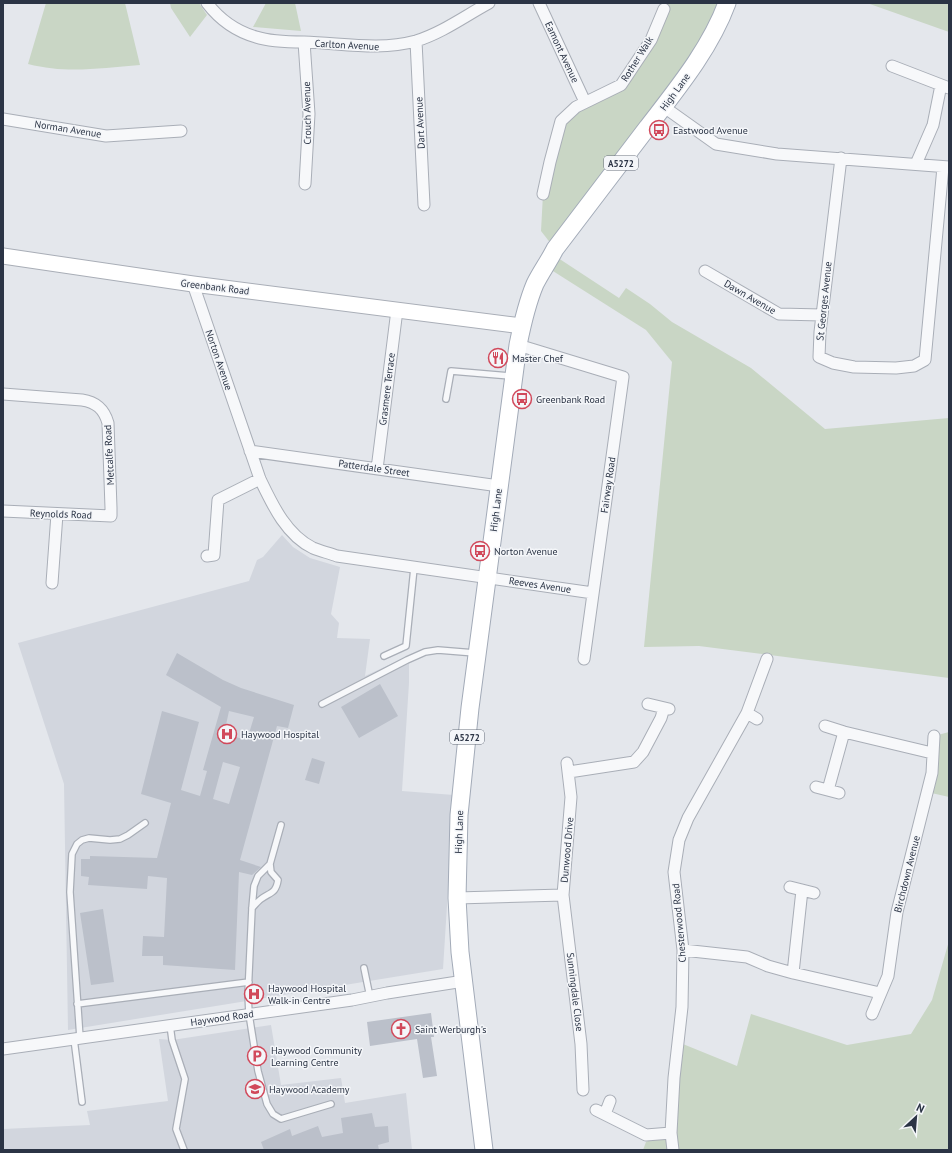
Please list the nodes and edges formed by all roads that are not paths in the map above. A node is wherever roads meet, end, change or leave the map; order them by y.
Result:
1 (207, 3) edge
2 (489, 3) edge
3 (539, 3) edge
4 (727, 3) edge
5 (664, 9) dead end
6 (416, 41) junction
7 (304, 42) junction
8 (892, 66) dead end
9 (945, 86) edge
10 (585, 102) junction
11 (664, 107) junction
12 (3, 119) edge
13 (181, 131) dead end
14 (841, 158) junction
15 (916, 164) junction
16 (946, 167) edge
17 (305, 184) dead end
18 (543, 194) dead end
19 (424, 206) dead end
20 (3, 256) edge
21 (704, 271) dead end
22 (193, 284) junction
23 (397, 310) junction
24 (822, 315) junction
25 (522, 326) junction
26 (518, 344) junction
27 (513, 376) junction
28 (3, 394) edge
29 (446, 399) dead end
30 (250, 451) junction
31 (377, 469) junction
32 (260, 479) junction
33 (499, 486) junction
34 (111, 508) joint
35 (3, 511) edge
36 (57, 514) junction
37 (207, 556) dead end
38 (414, 568) junction
39 (488, 577) junction
40 (52, 583) dead end
41 (593, 593) junction
42 (477, 653) junction
43 (384, 656) dead end
44 (584, 659) dead end
45 (767, 659) dead end
46 (322, 704) dead end
47 (648, 704) dead end
48 (747, 713) junction
49 (757, 719) dead end
50 (825, 726) dead end
51 (844, 732) junction
52 (934, 736) dead end
53 (932, 753) junction
54 (816, 787) dead end
55 (828, 790) junction
56 (840, 793) dead end
57 (145, 823) dead end
58 (281, 825) dead end
59 (270, 864) junction
60 (790, 887) dead end
61 (802, 890) junction
62 (814, 893) dead end
63 (563, 895) junction
64 (457, 898) junction
65 (252, 908) junction
66 (683, 950) junction
67 (364, 968) dead end
68 (793, 973) junction
69 (464, 981) junction
70 (249, 982) junction
71 (880, 993) junction
72 (370, 997) junction
73 (77, 1004) junction
74 (249, 1014) junction
75 (872, 1014) dead end
76 (170, 1025) junction
77 (77, 1038) junction
78 (3, 1049) edge
79 (583, 1090) dead end
80 (610, 1101) dead end
81 (82, 1102) dead end
82 (331, 1104) dead end
83 (671, 1132) junction
84 (184, 1150) edge
85 (484, 1150) edge
86 (673, 1150) edge

1 - 7 street, Carlton Avenue
2 - 6 street, Carlton Avenue
3 - 10 street, Eamont Avenue
4 - 11 main road, High Lane / A5272
5 - 10 street, Rother Walk
6 - 7 street, Carlton Avenue
6 - 19 street, Dart Avenue
7 - 17 street, Crouch Avenue
8 - 9 street
9 - 15 street
10 - 18 street, Rother Walk
11 - 14 street
11 - 25 main road, High Lane / A5272
12 - 13 street, Norman Avenue
14 - 15 street
14 - 24 street, St Georges Avenue
15 - 16 street
16 - 24 street, St Georges Avenue
20 - 22 street, Greenbank Road
21 - 24 street, Dawn Avenue
22 - 23 street, Greenbank Road
22 - 30 street, Norton Avenue
23 - 25 street, Greenbank Road
23 - 31 street, Grasmere Terrace
25 - 26 main road, High Lane / A5272
26 - 27 main road, High Lane / A5272
26 - 41 street, Fairway Road
27 - 29 lane
27 - 33 main road, High Lane / A5272
28 - 34 street, Metcalfe Road
30 - 31 street, Patterdale Street
30 - 32 street, Norton Avenue
31 - 33 street, Patterdale Street
32 - 37 street
32 - 38 street, Norton Avenue
33 - 39 main road, High Lane / A5272
34 - 36 street, Reynolds Road
35 - 36 street, Reynolds Road
36 - 40 street
38 - 39 street, Norton Avenue
38 - 43 lane
39 - 41 street, Reeves Avenue
39 - 42 main road, High Lane / A5272
41 - 44 street, Fairway Road
42 - 46 lane
42 - 64 main road, High Lane / A5272
45 - 48 street, Chesterwood Road
47 - 63 street, Dunwood Drive
48 - 49 street
48 - 66 street, Chesterwood Road
50 - 51 street
51 - 53 street
51 - 55 street
52 - 53 street, Birchdown Avenue
53 - 71 street, Birchdown Avenue
54 - 55 street
55 - 56 street
57 - 73 lane
58 - 59 lane
59 - 65 lane
59 - 65 lane
60 - 61 street
61 - 62 street
61 - 68 street
63 - 64 street, Dunwood Drive
63 - 79 street, Sunningdale Close
64 - 69 main road, High Lane / A5272
65 - 70 lane
66 - 68 street
66 - 83 street, Chesterwood Road
67 - 72 lane
68 - 71 street
69 - 72 street, Haywood Road
69 - 85 main road, High Lane / A5272
70 - 73 lane
70 - 74 lane
71 - 75 street, Birchdown Avenue
72 - 74 street, Haywood Road
73 - 77 lane
74 - 76 street, Haywood Road
74 - 82 lane
76 - 77 street, Haywood Road
76 - 84 lane
77 - 78 street, Haywood Road
77 - 81 lane
80 - 83 street
83 - 86 street, Chesterwood Road

